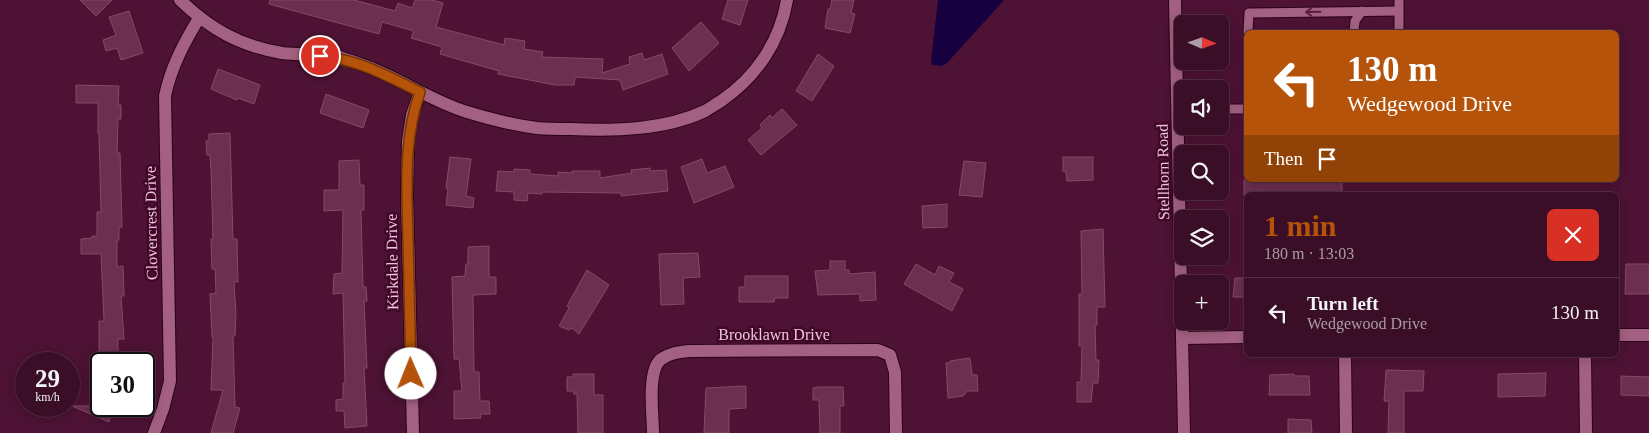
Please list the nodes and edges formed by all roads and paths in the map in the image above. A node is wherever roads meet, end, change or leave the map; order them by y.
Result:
1 (180, 0) edge
2 (788, 0) edge
3 (1399, 0) edge
4 (1176, 2) edge
5 (1362, 11) junction
6 (1399, 11) junction
7 (199, 18) junction
8 (1248, 30) edge
9 (1354, 30) edge
10 (1399, 30) edge
11 (1179, 80) edge
12 (420, 92) junction
13 (1229, 109) edge
14 (1244, 109) edge
15 (1180, 135) edge
16 (1619, 335) edge
17 (1649, 335) edge
18 (1244, 337) edge
19 (1182, 338) junction
20 (1345, 357) edge
21 (1584, 357) edge
22 (154, 433) edge
23 (413, 433) edge
24 (653, 433) edge
25 (896, 433) edge
26 (1184, 433) edge
27 (1346, 433) edge
28 (1586, 433) edge

1 - 7 street
2 - 12 street
3 - 6 lane
4 - 11 street, Stellhorn Road
5 - 6 lane
5 -> 8 lane
5 - 9 lane
6 - 10 lane
7 - 12 street
7 - 22 street, Clovercrest Drive
12 - 23 street, Kirkdale Drive
13 - 14 lane
15 - 19 street, Stellhorn Road
16 - 17 street
18 - 19 street
19 - 26 street, Stellhorn Road
20 - 27 street
21 - 28 street
24 - 25 street, Brooklawn Drive

